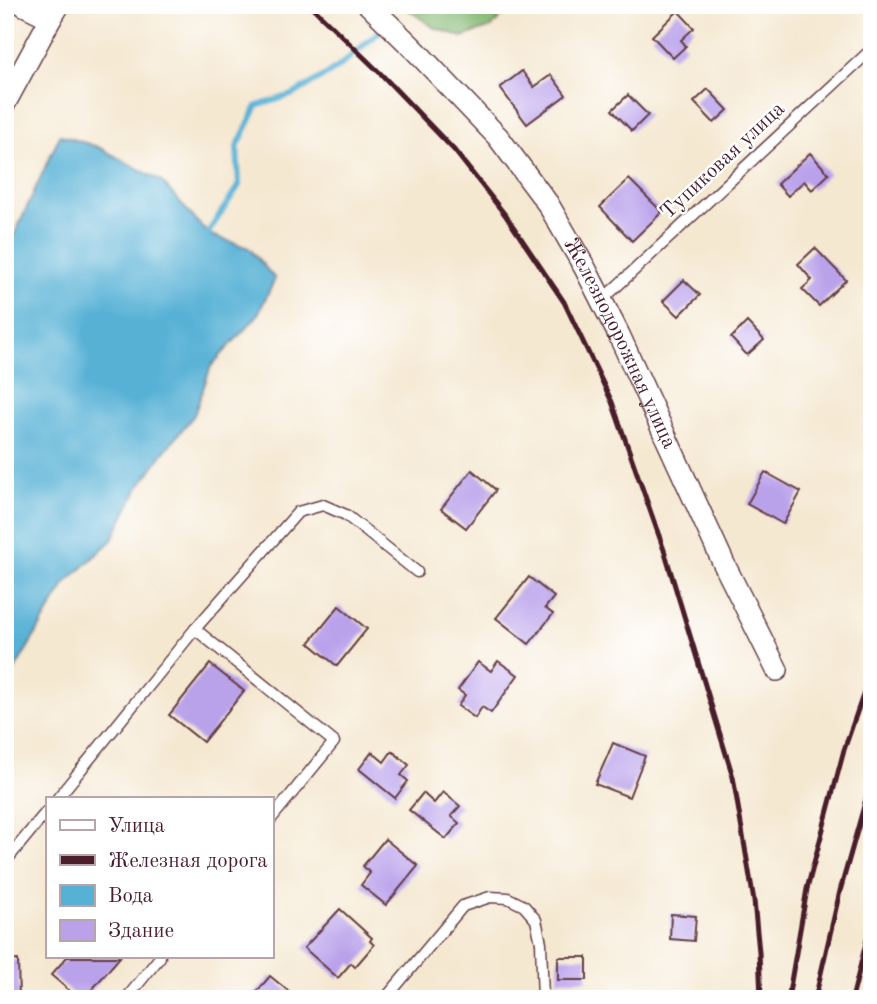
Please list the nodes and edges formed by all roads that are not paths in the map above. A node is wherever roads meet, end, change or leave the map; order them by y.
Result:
1 (24, 5) edge
2 (373, 9) edge
3 (55, 11) edge
4 (872, 49) edge
5 (5, 103) edge
6 (601, 301) junction
7 (417, 572) dead end
8 (195, 629) junction
9 (777, 670) dead end
10 (59, 797) edge
11 (46, 812) edge
12 (273, 817) edge
13 (5, 862) edge
14 (159, 958) edge
15 (126, 999) edge
16 (385, 999) edge
17 (543, 999) edge

1 - 3 street
2 - 6 street, Железнодорожная улица
3 - 5 street
4 - 6 lane, Тупиковая улица
6 - 9 street, Железнодорожная улица
7 - 8 lane
8 - 10 lane
8 - 12 lane
11 - 13 lane
14 - 15 lane
16 - 17 lane

